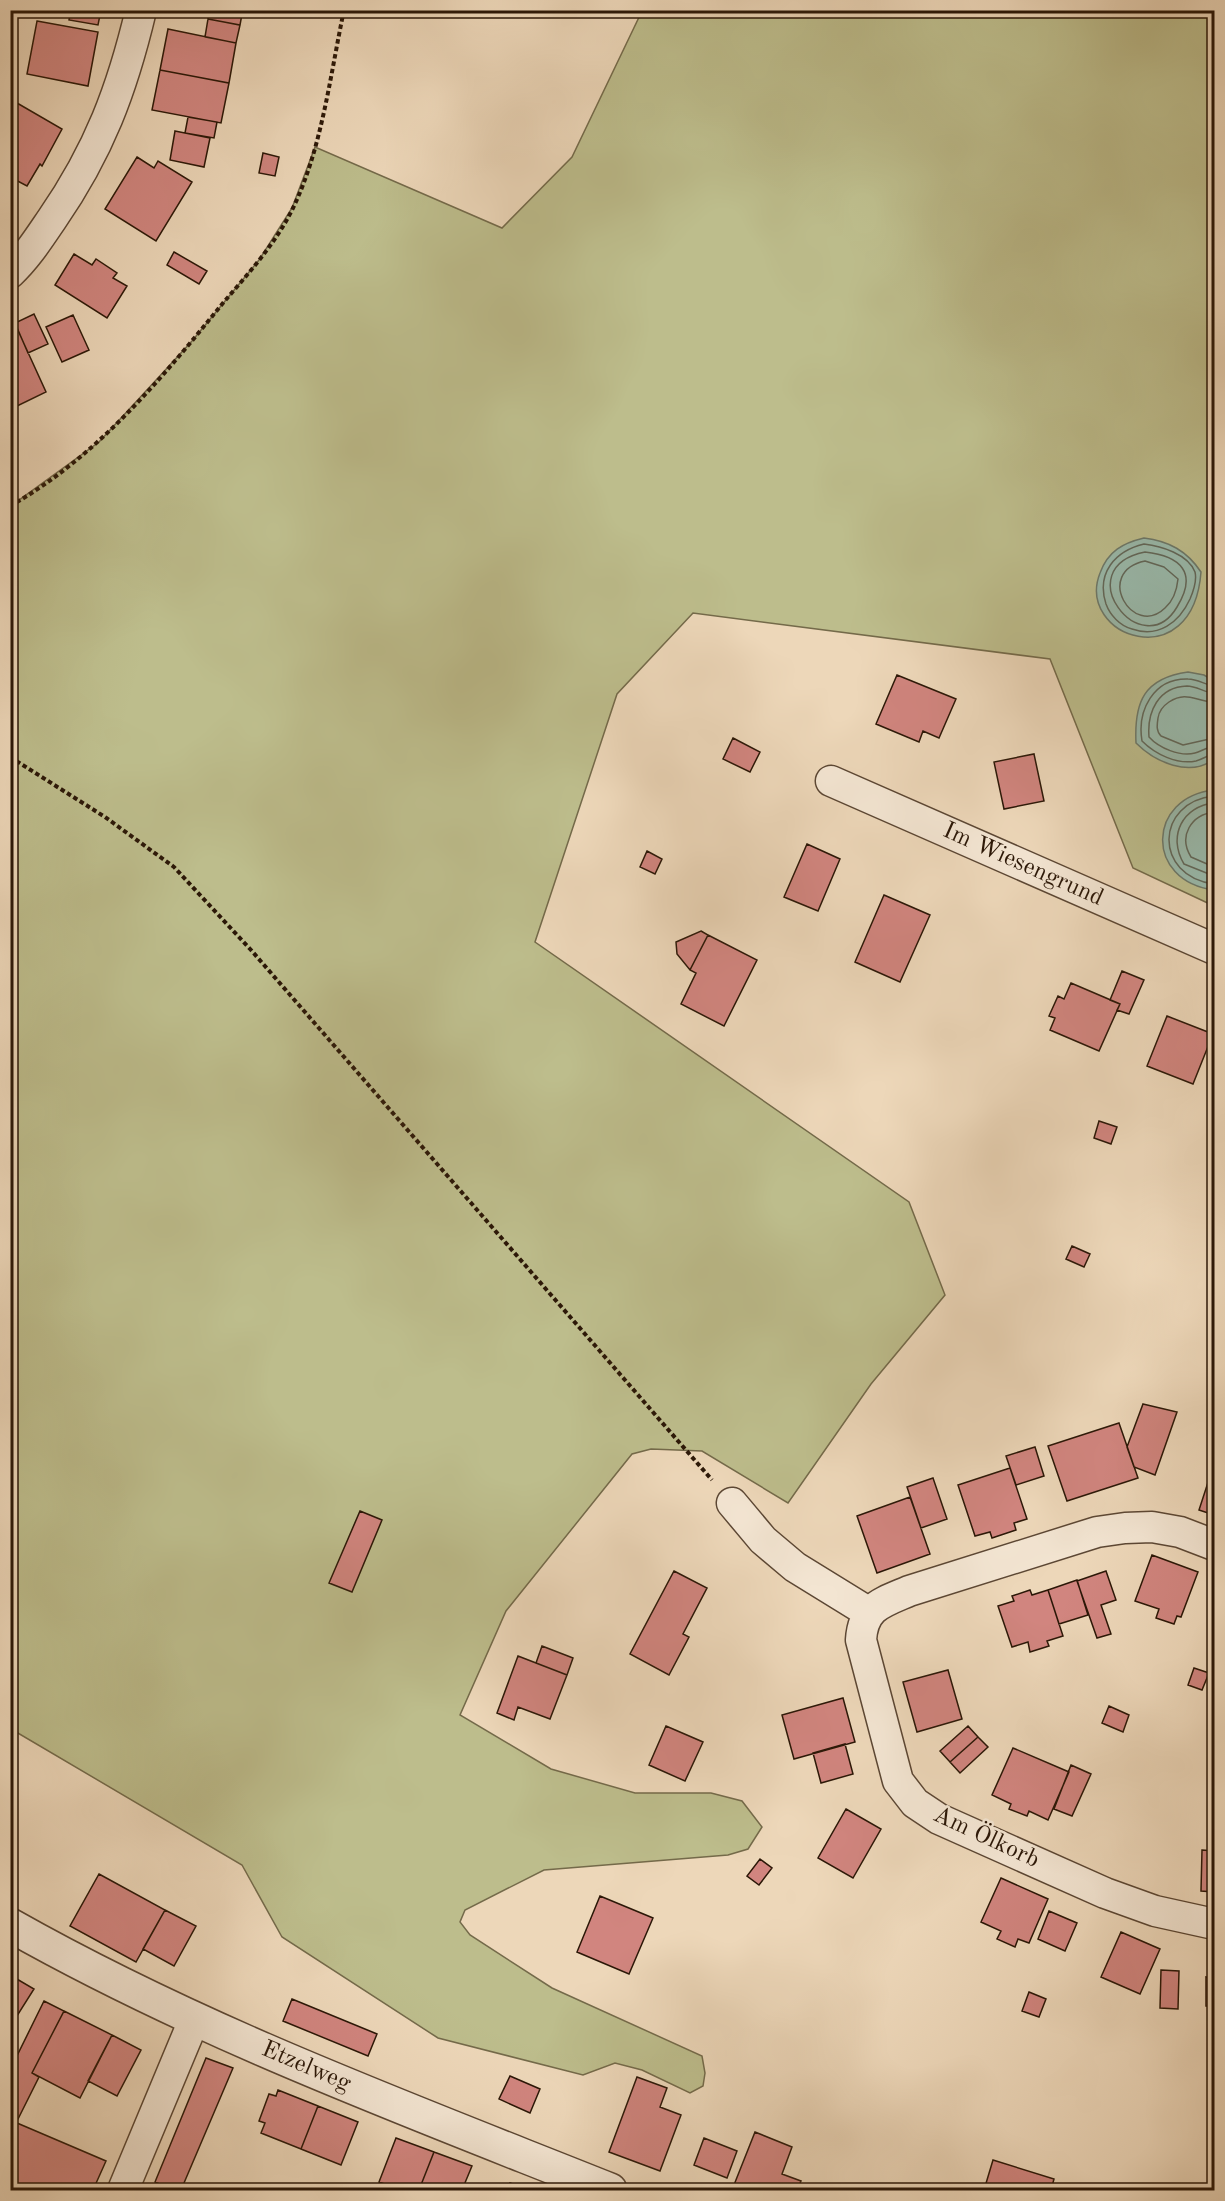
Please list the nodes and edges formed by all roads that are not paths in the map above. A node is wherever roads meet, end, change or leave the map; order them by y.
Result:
1 (141, 10) edge
2 (10, 273) edge
3 (831, 781) dead end
4 (1215, 949) edge
5 (732, 1503) road end
6 (1215, 1545) edge
7 (868, 1612) junction
8 (1215, 1924) edge
9 (10, 1925) edge
10 (194, 2020) junction
11 (123, 2190) edge
12 (610, 2190) edge

1 - 2 street
3 - 4 street, Im Wiesengrund
5 - 7 street
6 - 7 street
7 - 8 street, Am Ölkorb
9 - 10 street, Etzelweg
10 - 11 street
10 - 12 street, Etzelweg

